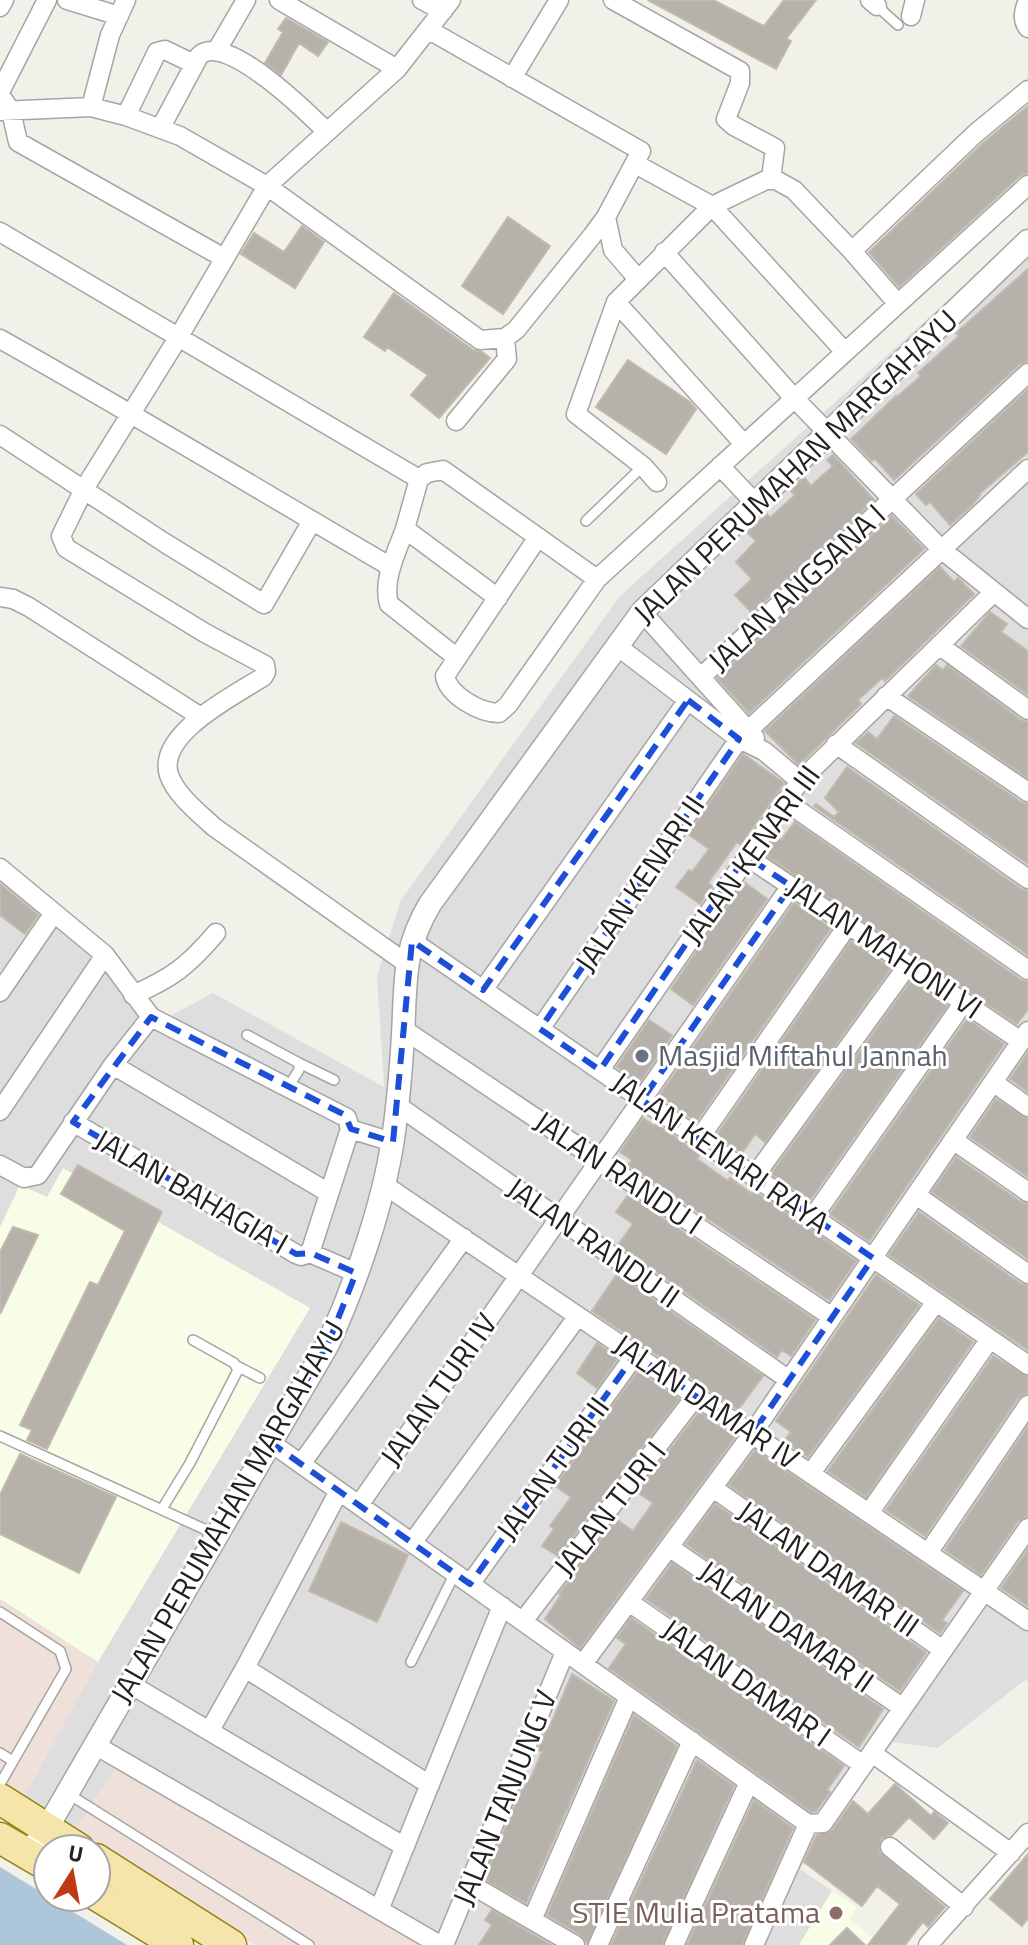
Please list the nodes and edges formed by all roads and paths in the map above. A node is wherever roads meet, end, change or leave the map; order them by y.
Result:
1 (4, 0) edge
2 (47, 0) edge
3 (67, 0) edge
4 (246, 0) edge
5 (279, 0) edge
6 (422, 0) edge
7 (559, 0) edge
8 (613, 0) edge
9 (1028, 0) edge
10 (874, 3) edge
11 (447, 6) edge
12 (0, 7) edge
13 (122, 8) edge
14 (908, 13) edge
15 (1028, 28) edge
16 (429, 30) junction
17 (217, 50) junction
18 (194, 64) junction
19 (397, 69) junction
20 (512, 78) junction
21 (1028, 90) edge
22 (0, 94) edge
23 (91, 107) junction
24 (5, 111) edge
25 (126, 116) junction
26 (161, 127) junction
27 (327, 132) junction
28 (641, 159) junction
29 (771, 179) junction
30 (1028, 185) edge
31 (267, 186) junction
32 (712, 206) junction
33 (606, 217) junction
34 (0, 232) edge
35 (1027, 243) edge
36 (852, 251) junction
37 (664, 252) junction
38 (224, 258) junction
39 (638, 279) junction
40 (616, 302) junction
41 (898, 304) junction
42 (178, 338) junction
43 (505, 338) junction
44 (0, 339) edge
45 (845, 352) junction
46 (1028, 373) edge
47 (798, 402) junction
48 (131, 413) junction
49 (456, 421) dead end
50 (824, 428) junction
51 (0, 435) edge
52 (744, 444) junction
53 (643, 466) junction
54 (1028, 469) edge
55 (419, 479) junction
56 (657, 482) dead end
57 (735, 482) junction
58 (84, 489) junction
59 (893, 499) junction
60 (312, 521) junction
61 (586, 521) dead end
62 (405, 529) junction
63 (538, 537) junction
64 (941, 549) junction
65 (391, 567) junction
66 (597, 579) junction
67 (994, 592) junction
68 (0, 597) edge
69 (498, 598) junction
70 (1023, 610) edge
71 (642, 612) junction
72 (939, 645) junction
73 (617, 646) junction
74 (456, 657) junction
75 (701, 677) junction
76 (886, 696) junction
77 (688, 700) junction
78 (1028, 710) edge
79 (201, 717) junction
80 (744, 734) junction
81 (836, 744) junction
82 (800, 781) junction
83 (1028, 792) edge
84 (785, 801) junction
85 (746, 856) junction
86 (0, 868) edge
87 (1028, 879) edge
88 (791, 886) junction
89 (54, 913) junction
90 (848, 925) junction
91 (216, 933) dead end
92 (412, 941) junction
93 (105, 955) junction
94 (406, 963) junction
95 (908, 965) junction
96 (1028, 970) edge
97 (483, 990) junction
98 (0, 992) edge
99 (133, 995) junction
100 (964, 1002) junction
101 (151, 1017) junction
102 (403, 1029) junction
103 (540, 1029) junction
104 (247, 1035) dead end
105 (1025, 1036) edge
106 (299, 1063) junction
107 (113, 1065) junction
108 (600, 1070) junction
109 (334, 1080) dead end
110 (993, 1082) junction
111 (288, 1087) junction
112 (642, 1100) junction
113 (397, 1105) junction
114 (1028, 1107) edge
115 (0, 1111) edge
116 (73, 1122) junction
117 (350, 1129) junction
118 (699, 1139) junction
119 (953, 1140) junction
120 (392, 1142) junction
121 (600, 1161) junction
122 (0, 1165) edge
123 (754, 1177) junction
124 (383, 1184) junction
125 (1028, 1192) edge
126 (329, 1193) junction
127 (916, 1195) junction
128 (813, 1217) junction
129 (559, 1219) junction
130 (464, 1238) junction
131 (310, 1253) junction
132 (873, 1258) junction
133 (356, 1273) junction
134 (1028, 1274) edge
135 (519, 1276) junction
136 (936, 1302) junction
137 (578, 1316) junction
138 (832, 1317) junction
139 (990, 1339) junction
140 (193, 1340) dead end
141 (635, 1355) junction
142 (1028, 1365) edge
143 (237, 1366) junction
144 (260, 1378) dead end
145 (789, 1380) junction
146 (696, 1396) junction
147 (1028, 1405) edge
148 (752, 1434) junction
149 (0, 1436) edge
150 (270, 1442) junction
151 (301, 1464) junction
152 (811, 1473) junction
153 (713, 1488) junction
154 (339, 1491) junction
155 (359, 1505) junction
156 (162, 1509) junction
157 (869, 1513) junction
158 (1028, 1528) edge
159 (215, 1534) junction
160 (412, 1543) junction
161 (669, 1547) junction
162 (928, 1553) junction
163 (462, 1578) junction
164 (984, 1591) junction
165 (629, 1602) junction
166 (502, 1606) junction
167 (0, 1612) edge
168 (523, 1621) junction
169 (1028, 1621) edge
170 (943, 1650) junction
171 (565, 1652) junction
172 (411, 1662) dead end
173 (583, 1664) junction
174 (245, 1668) junction
175 (130, 1684) junction
176 (629, 1697) junction
177 (903, 1708) junction
178 (210, 1730) junction
179 (692, 1741) junction
180 (95, 1745) junction
181 (0, 1753) edge
182 (868, 1759) junction
183 (13, 1761) junction
184 (749, 1782) junction
185 (0, 1784) edge
186 (430, 1785) junction
187 (67, 1793) junction
188 (0, 1799) edge
189 (808, 1824) junction
190 (47, 1828) junction
191 (46, 1833) edge
192 (55, 1833) edge
193 (1028, 1833) edge
194 (0, 1838) edge
195 (405, 1847) junction
196 (890, 1847) dead end
197 (1011, 1853) junction
198 (32, 1857) edge
199 (112, 1869) edge
200 (470, 1884) junction
201 (112, 1905) edge
202 (964, 1907) junction
203 (379, 1910) junction
204 (532, 1920) junction
205 (178, 1945) edge
206 (231, 1945) edge
207 (309, 1945) edge
208 (442, 1945) edge
209 (575, 1945) edge
210 (598, 1945) edge
211 (674, 1945) edge
212 (754, 1945) edge
213 (928, 1945) edge

1 - 12 street
2 - 22 street
3 - 13 street
4 - 17 street
5 - 19 street
6 - 11 street
7 - 20 street
8 - 29 street
9 - 15 street
10 - 14 lane
11 - 16 street
13 - 23 street
16 - 19 street
16 - 20 street
17 - 18 street
17 - 27 street
18 - 25 street
18 - 26 street
19 - 27 street
20 - 28 street
21 - 36 street
22 - 24 street
23 - 24 street
23 - 25 street
24 - 38 street
25 - 26 street
26 - 31 street
27 - 31 street
28 - 32 street
28 - 33 street
29 - 32 street
29 - 36 street
30 - 41 street
31 - 38 street
31 - 43 street
32 - 37 street
32 - 45 street
33 - 39 street
33 - 43 street
34 - 42 street
35 - 50 street, JALAN PERUMAHAN MARGAHAYU
36 - 41 street
37 - 39 street
37 - 47 street
38 - 42 street
39 - 40 street
40 - 52 street
40 - 53 street
41 - 45 street
42 - 48 street
42 - 55 street
43 - 49 street
44 - 48 street
45 - 47 street
46 - 59 street, JALAN ANGSANA I
47 - 50 street
47 - 52 street
48 - 58 street
48 - 60 street
50 - 57 street, JALAN PERUMAHAN MARGAHAYU
50 - 59 street
51 - 58 street
52 - 57 street
53 - 56 street
53 - 61 lane
54 - 64 street, JALAN KENARI II
55 - 62 street
55 - 63 street
57 - 66 street
57 - 71 street, JALAN PERUMAHAN MARGAHAYU
58 - 60 street
58 - 79 street
59 - 64 street
59 - 75 street, JALAN ANGSANA I
60 - 65 street
62 - 65 street
62 - 69 street
63 - 66 street
63 - 69 street
64 - 67 street
64 - 80 street, JALAN KENARI II
65 - 74 street
66 - 74 street
67 - 70 street
67 - 72 street, JALAN KENARI III
68 - 79 street
69 - 74 street
71 - 73 street, JALAN PERUMAHAN MARGAHAYU
71 - 75 street
72 - 76 street, JALAN KENARI III
72 - 78 street
73 - 77 street
73 - 92 street, JALAN PERUMAHAN MARGAHAYU
75 - 80 street
76 - 81 street, JALAN KENARI III
76 - 83 street
77 - 80 street
77 - 97 street
79 - 94 street
80 - 82 street
80 - 103 street, JALAN KENARI II
81 - 82 street, JALAN KENARI III
81 - 87 street
82 - 84 street, JALAN KENARI III
84 - 85 street, JALAN KENARI III
84 - 96 street
85 - 88 street, JALAN MAHONI VI
85 - 108 street, JALAN KENARI III
86 - 89 street
88 - 90 street, JALAN MAHONI VI
88 - 112 street, JALAN TURI IV
89 - 93 street
89 - 98 street
90 - 95 street, JALAN MAHONI VI
90 - 118 street
91 - 99 street
92 - 94 street, JALAN PERUMAHAN MARGAHAYU
92 - 97 street, JALAN KENARI RAYA
93 - 99 street
93 - 115 street
94 - 102 street, JALAN PERUMAHAN MARGAHAYU
95 - 100 street, JALAN MAHONI VI
95 - 123 street
97 - 103 street, JALAN KENARI RAYA
99 - 101 street
100 - 105 street, JALAN MAHONI VI
100 - 128 street
101 - 107 street
101 - 111 street
102 - 113 street, JALAN PERUMAHAN MARGAHAYU
102 - 121 street, JALAN RANDU I
103 - 108 street, JALAN KENARI RAYA
104 - 106 lane
105 - 110 street
106 - 109 lane
106 - 111 lane
107 - 116 street
107 - 126 street
108 - 112 street, JALAN KENARI RAYA
110 - 114 street
110 - 119 street
111 - 117 street
112 - 118 street, JALAN KENARI RAYA
112 - 121 street, JALAN TURI IV
113 - 120 street, JALAN PERUMAHAN MARGAHAYU
113 - 129 street, JALAN RANDU II
116 - 122 street
116 - 131 street, JALAN BAHAGIA I
117 - 120 street
117 - 126 street
118 - 123 street, JALAN KENARI RAYA
119 - 125 street
119 - 127 street
120 - 124 street, JALAN PERUMAHAN MARGAHAYU
121 - 129 street, JALAN TURI IV
121 - 138 street, JALAN RANDU I
123 - 128 street, JALAN KENARI RAYA
124 - 130 street, JALAN DAMAR IV
124 - 133 street, JALAN PERUMAHAN MARGAHAYU
126 - 131 street
127 - 132 street
127 - 134 street
128 - 132 street, JALAN KENARI RAYA
129 - 135 street, JALAN TURI IV
129 - 145 street, JALAN RANDU II
130 - 135 street, JALAN DAMAR IV
130 - 151 street
131 - 133 street, JALAN BAHAGIA I
132 - 136 street, JALAN KENARI RAYA
132 - 138 street
133 - 150 street, JALAN PERUMAHAN MARGAHAYU
135 - 137 street, JALAN DAMAR IV
135 - 155 street, JALAN TURI IV
136 - 139 street, JALAN KENARI RAYA
136 - 152 street
137 - 141 street, JALAN DAMAR IV
137 - 160 street
138 - 145 street
139 - 142 street, JALAN KENARI RAYA
139 - 157 street
140 - 143 lane
141 - 146 street, JALAN DAMAR IV
141 - 163 street, JALAN TURI II
143 - 144 lane
143 - 156 lane
145 - 148 street
146 - 148 street, JALAN DAMAR IV
146 - 168 street, JALAN TURI I
147 - 162 street
148 - 152 street, JALAN DAMAR IV
148 - 153 street
149 - 156 lane
150 - 151 street
150 - 159 street, JALAN PERUMAHAN MARGAHAYU
151 - 154 street
152 - 157 street, JALAN DAMAR IV
153 - 161 street
153 - 170 street, JALAN DAMAR III
154 - 155 street
154 - 174 street
155 - 160 street
156 - 159 lane
157 - 162 street, JALAN DAMAR IV
158 - 164 street
159 - 175 street, JALAN PERUMAHAN MARGAHAYU
160 - 163 street
161 - 165 street
161 - 177 street, JALAN DAMAR II
162 - 164 street, JALAN DAMAR IV
163 - 166 street
163 - 172 lane
164 - 169 street, JALAN DAMAR IV
164 - 170 street
165 - 173 street
165 - 182 street, JALAN DAMAR I
166 - 168 street
166 - 186 street
167 - 183 lane
168 - 171 street
170 - 177 street
171 - 173 street
171 - 200 street, JALAN TANJUNG V
173 - 176 street
174 - 178 street
174 - 186 street
175 - 178 street
175 - 180 street, JALAN PERUMAHAN MARGAHAYU
176 - 179 street
176 - 204 street
177 - 182 street
178 - 195 street
179 - 184 street
179 - 210 street
180 - 187 street, JALAN PERUMAHAN MARGAHAYU
180 - 203 street
181 - 183 lane
182 - 189 street
182 - 197 street, JALAN DAMAR I
183 - 185 lane
184 - 189 street
184 - 211 street
186 - 195 street
187 - 190 street, JALAN PERUMAHAN MARGAHAYU
187 - 207 lane
188 - 190 main road
189 - 212 street
190 - 191 street, JALAN PERUMAHAN MARGAHAYU
190 - 192 main road
193 - 197 street
194 - 198 main road
195 - 203 street
196 - 202 street
197 - 202 street
199 - 206 main road
200 - 204 street
200 - 208 street, JALAN TANJUNG V
201 - 205 main road
202 - 213 street
203 - 208 street
204 - 209 street

